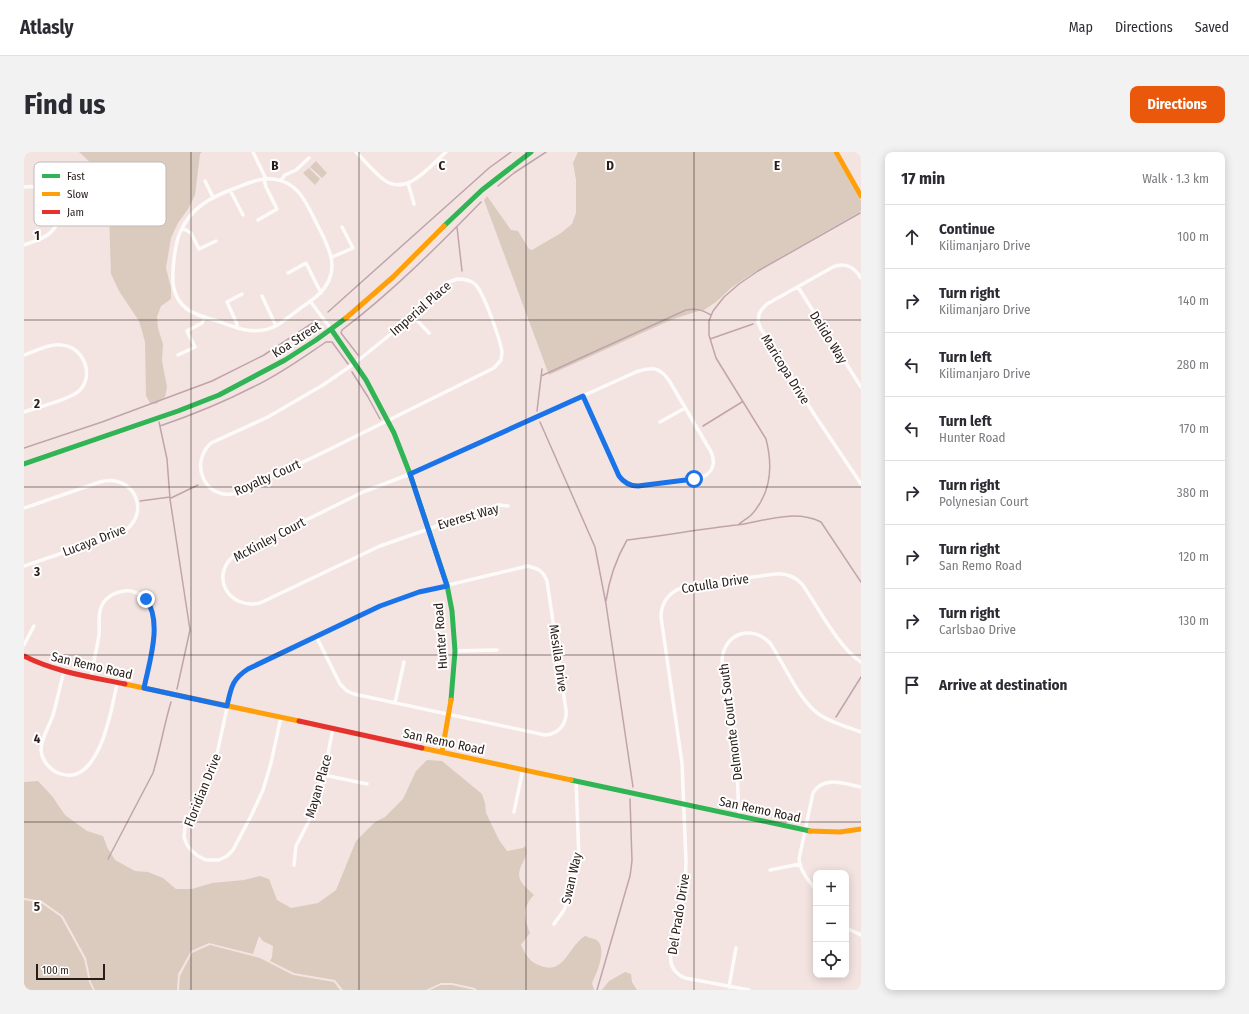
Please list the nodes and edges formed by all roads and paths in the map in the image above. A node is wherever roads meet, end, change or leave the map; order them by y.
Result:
1 (253, 152) edge
2 (356, 152) edge
3 (446, 152) edge
4 (531, 152) edge
5 (836, 152) edge
6 (309, 158) dead end
7 (265, 179) junction
8 (281, 180) junction
9 (205, 182) dead end
10 (408, 183) junction
11 (34, 186) edge
12 (24, 187) edge
13 (230, 190) junction
14 (861, 196) edge
15 (213, 197) junction
16 (414, 204) dead end
17 (243, 215) dead end
18 (258, 220) dead end
19 (55, 226) edge
20 (342, 227) dead end
21 (182, 228) junction
22 (216, 241) dead end
23 (24, 244) edge
24 (332, 257) junction
25 (288, 273) dead end
26 (861, 278) edge
27 (798, 287) junction
28 (321, 293) junction
29 (242, 294) dead end
30 (262, 296) dead end
31 (310, 301) junction
32 (412, 315) junction
33 (205, 317) junction
34 (276, 326) junction
35 (237, 328) junction
36 (331, 329) junction
37 (429, 333) dead end
38 (24, 355) edge
39 (178, 355) dead end
40 (355, 364) junction
41 (861, 386) edge
42 (583, 396) junction
43 (685, 408) junction
44 (24, 412) edge
45 (388, 420) junction
46 (660, 422) dead end
47 (24, 464) edge
48 (410, 474) junction
49 (861, 484) edge
50 (508, 506) dead end
51 (24, 508) edge
52 (428, 528) junction
53 (24, 566) edge
54 (447, 586) junction
55 (34, 626) dead end
56 (316, 636) junction
57 (24, 645) edge
58 (497, 650) dead end
59 (455, 652) junction
60 (24, 656) edge
61 (404, 662) dead end
62 (861, 662) edge
63 (64, 671) junction
64 (91, 677) junction
65 (117, 683) junction
66 (144, 688) junction
67 (395, 703) junction
68 (227, 706) junction
69 (449, 715) junction
70 (281, 717) junction
71 (333, 728) junction
72 (861, 732) edge
73 (442, 752) junction
74 (523, 769) junction
75 (324, 775) junction
76 (576, 780) junction
77 (367, 784) dead end
78 (861, 787) edge
79 (684, 804) junction
80 (514, 812) dead end
81 (739, 816) junction
82 (861, 829) edge
83 (805, 830) junction
84 (800, 864) junction
85 (294, 865) dead end
86 (770, 870) dead end
87 (813, 886) edge
88 (554, 924) dead end
89 (849, 929) edge
90 (861, 935) edge
91 (736, 948) dead end
92 (729, 987) junction
93 (749, 990) edge

1 - 7 street
2 - 10 street
3 - 10 street
4 - 36 street, Koa Street
5 - 14 street
6 - 8 street
7 - 8 street
7 - 13 street
7 - 18 street
8 - 24 street
9 - 15 street
10 - 16 street
11 - 12 street
13 - 15 street
13 - 17 street
15 - 21 street
19 - 23 street
20 - 24 street
21 - 22 street
21 - 33 street
24 - 28 street
25 - 28 street
26 - 27 street, Maricopa Drive
27 - 41 street, Delido Way
27 - 49 street, Maricopa Drive
28 - 31 street
29 - 35 street
30 - 34 street
31 - 34 street
31 - 36 street
32 - 37 street
32 - 40 street, Imperial Place
32 - 45 street, Imperial Place
33 - 35 street
33 - 39 street
34 - 35 street
36 - 40 street, Hunter Road
36 - 47 street, Koa Street
38 - 44 street
40 - 45 street, Hunter Road
40 - 45 street, Royalty Court
42 - 43 street, McKinley Court
42 - 43 street, McKinley Court
42 - 48 street, McKinley Court
43 - 46 street
45 - 48 street, Hunter Road
48 - 52 street, Hunter Road
48 - 52 street, McKinley Court
50 - 52 street, Everest Way
51 - 53 street, Lucaya Drive
52 - 54 street, Hunter Road
54 - 56 street, Floridian Drive
54 - 59 street, Hunter Road
54 - 69 street, Mesilla Drive
55 - 57 street
56 - 67 street
56 - 68 street, Floridian Drive
58 - 59 street
59 - 69 street, Hunter Road
60 - 63 street, San Remo Road
61 - 67 street
62 - 79 street, Cotulla Drive
63 - 64 street, San Remo Road
63 - 65 street
64 - 65 street, San Remo Road
64 - 66 street
65 - 66 street, San Remo Road
66 - 68 street, San Remo Road
67 - 69 street
68 - 70 street, San Remo Road
68 - 70 street, Floridian Drive
69 - 73 street, Hunter Road
70 - 71 street, San Remo Road
71 - 73 street, San Remo Road
71 - 75 street, Mayan Place
72 - 81 street, Delmonte Court South
73 - 74 street, San Remo Road
74 - 76 street, San Remo Road
74 - 80 street
75 - 77 street
75 - 85 street, Mayan Place
76 - 79 street, San Remo Road
76 - 88 street, Swan Way
78 - 83 street
79 - 81 street, San Remo Road
79 - 92 street, Del Prado Drive
81 - 83 street, San Remo Road
82 - 83 street, San Remo Road
83 - 84 street
84 - 86 street
84 - 87 street
89 - 90 street
91 - 92 street
92 - 93 street, Del Prado Drive

